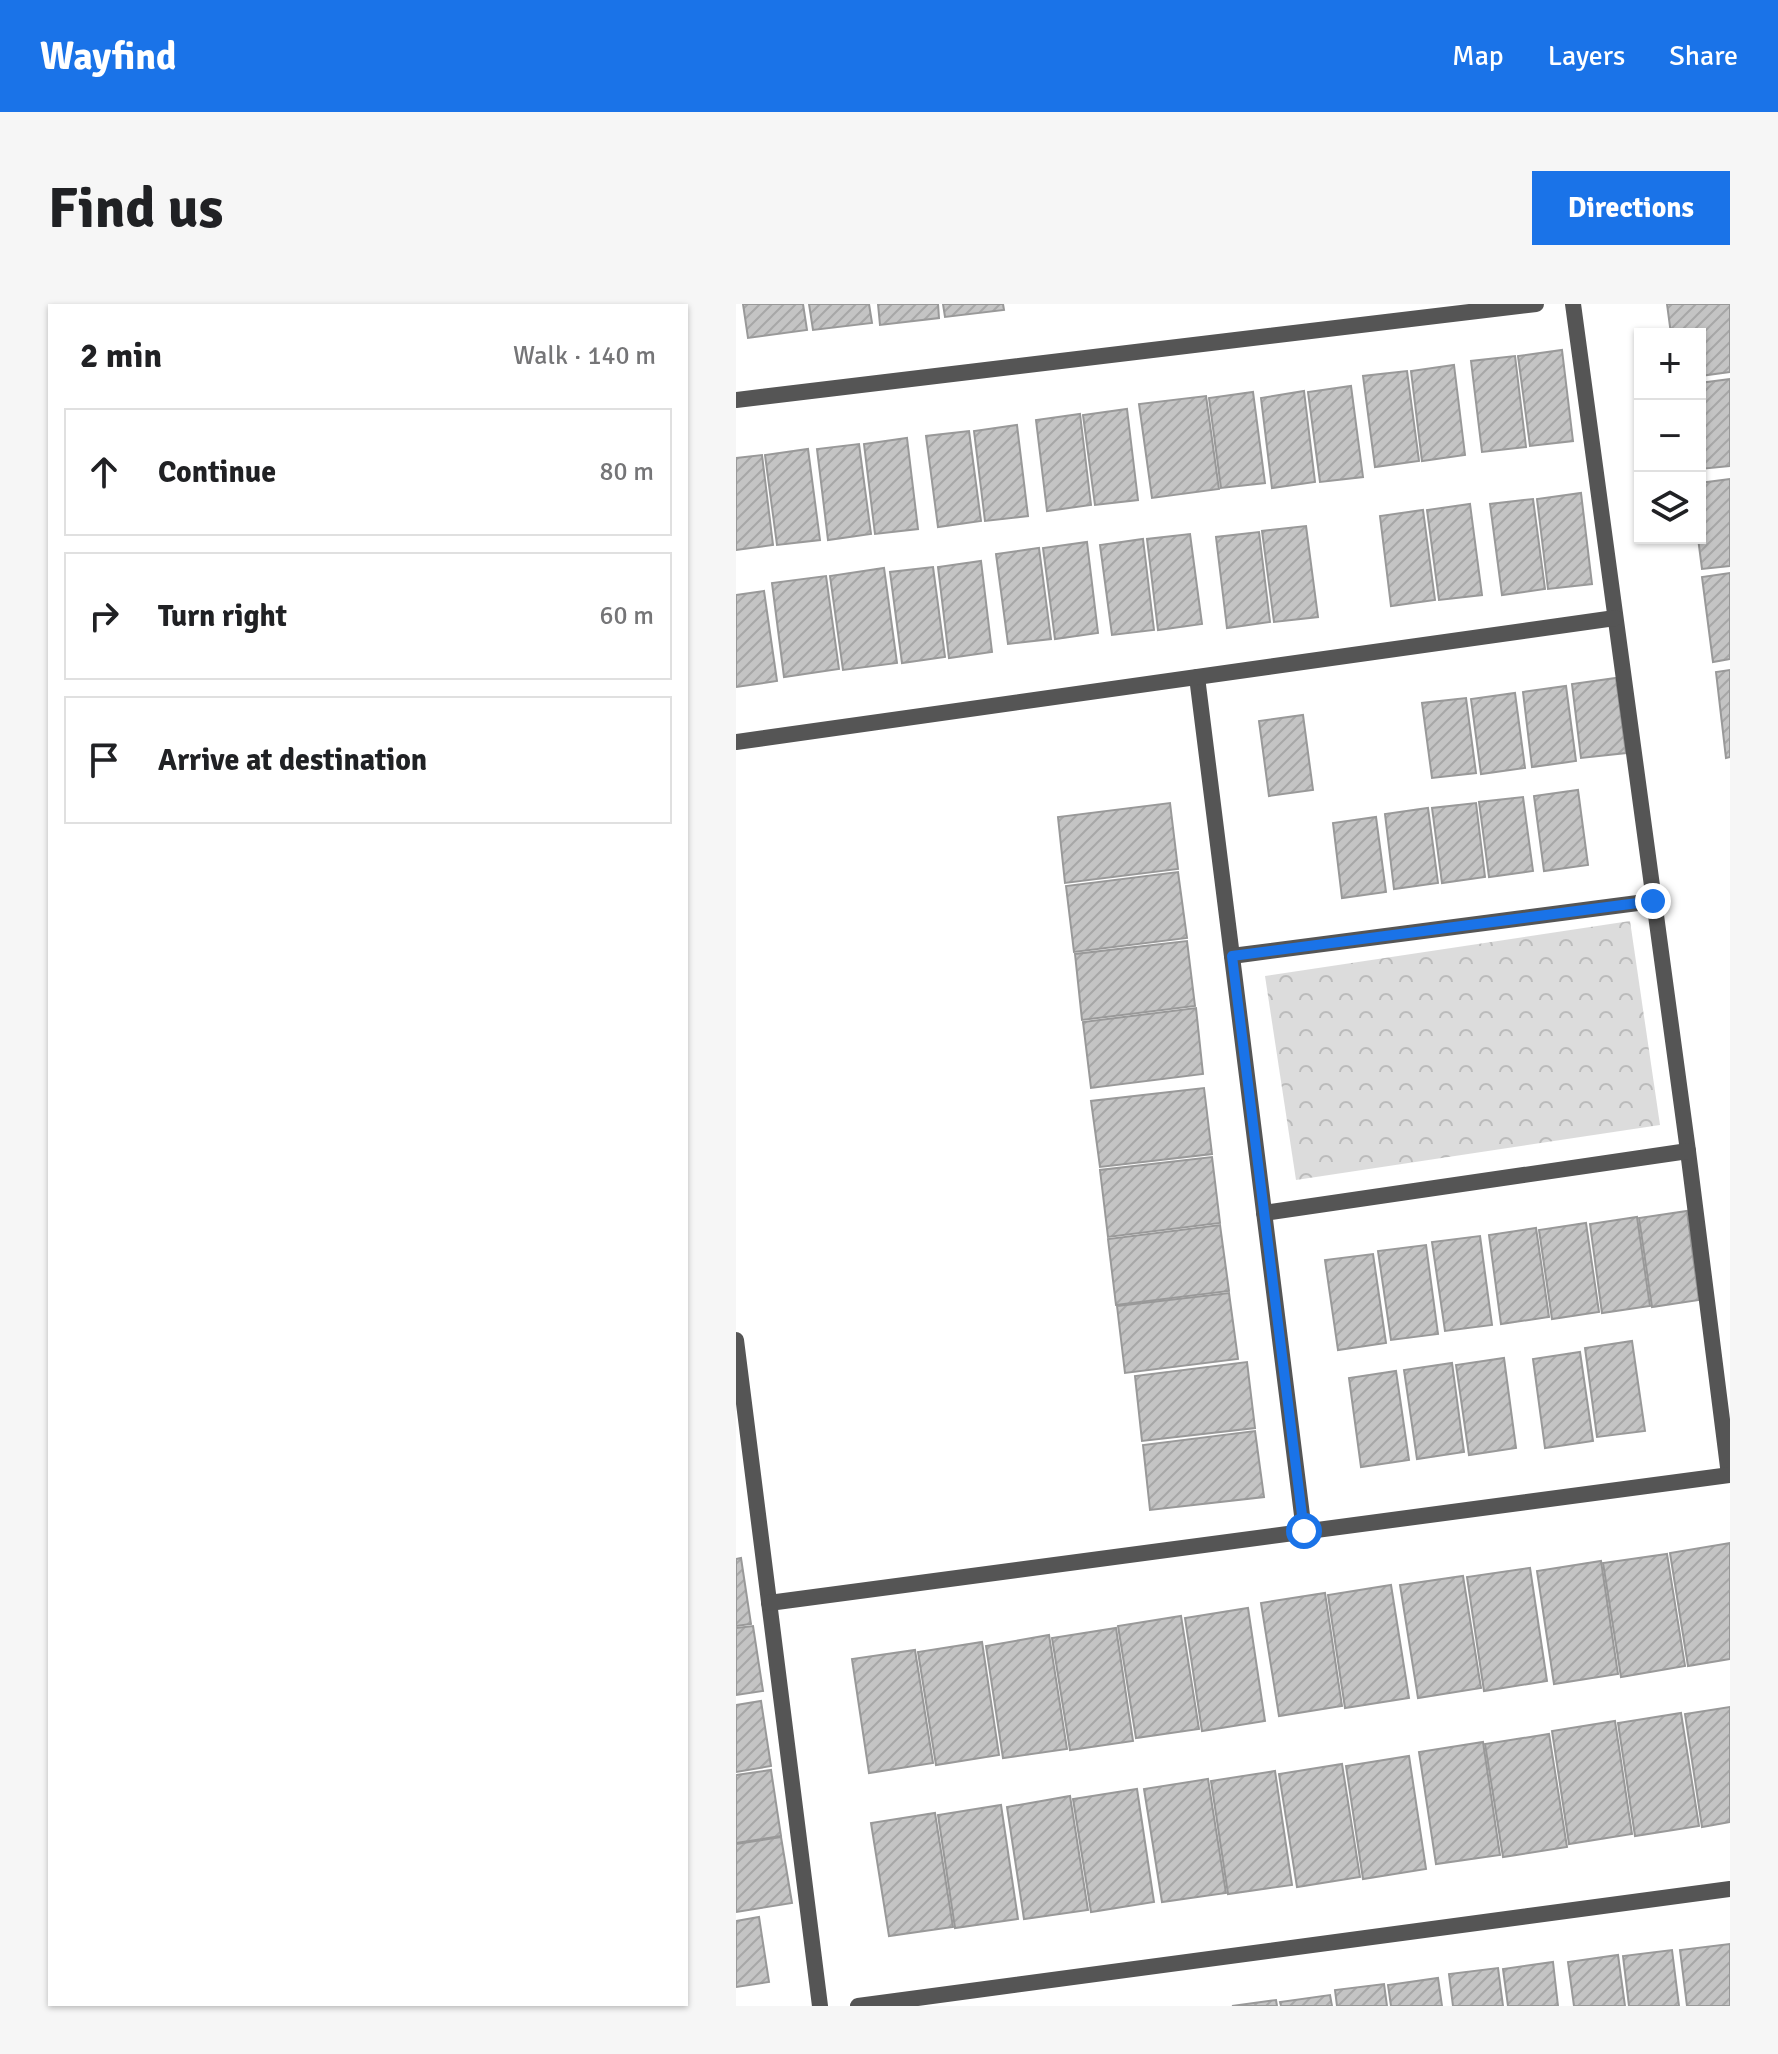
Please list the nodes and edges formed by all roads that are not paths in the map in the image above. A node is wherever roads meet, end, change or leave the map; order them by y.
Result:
1 (1536, 304) edge
2 (1573, 304) edge
3 (736, 400) edge
4 (1615, 618) junction
5 (1197, 677) junction
6 (736, 742) edge
7 (1653, 901) junction
8 (1232, 956) junction
9 (1688, 1151) junction
10 (1264, 1213) junction
11 (736, 1340) edge
12 (1729, 1475) edge
13 (1304, 1531) junction
14 (769, 1603) junction
15 (1730, 1889) edge
16 (820, 2006) edge
17 (858, 2006) edge

1 - 3 street
2 - 4 street
4 - 5 street
4 - 7 street
5 - 6 street
5 - 8 street
7 - 8 street
7 - 9 street
8 - 10 street
9 - 10 street
9 - 12 street
10 - 13 street
11 - 14 street
12 - 13 street
13 - 14 street
14 - 16 street
15 - 17 street

